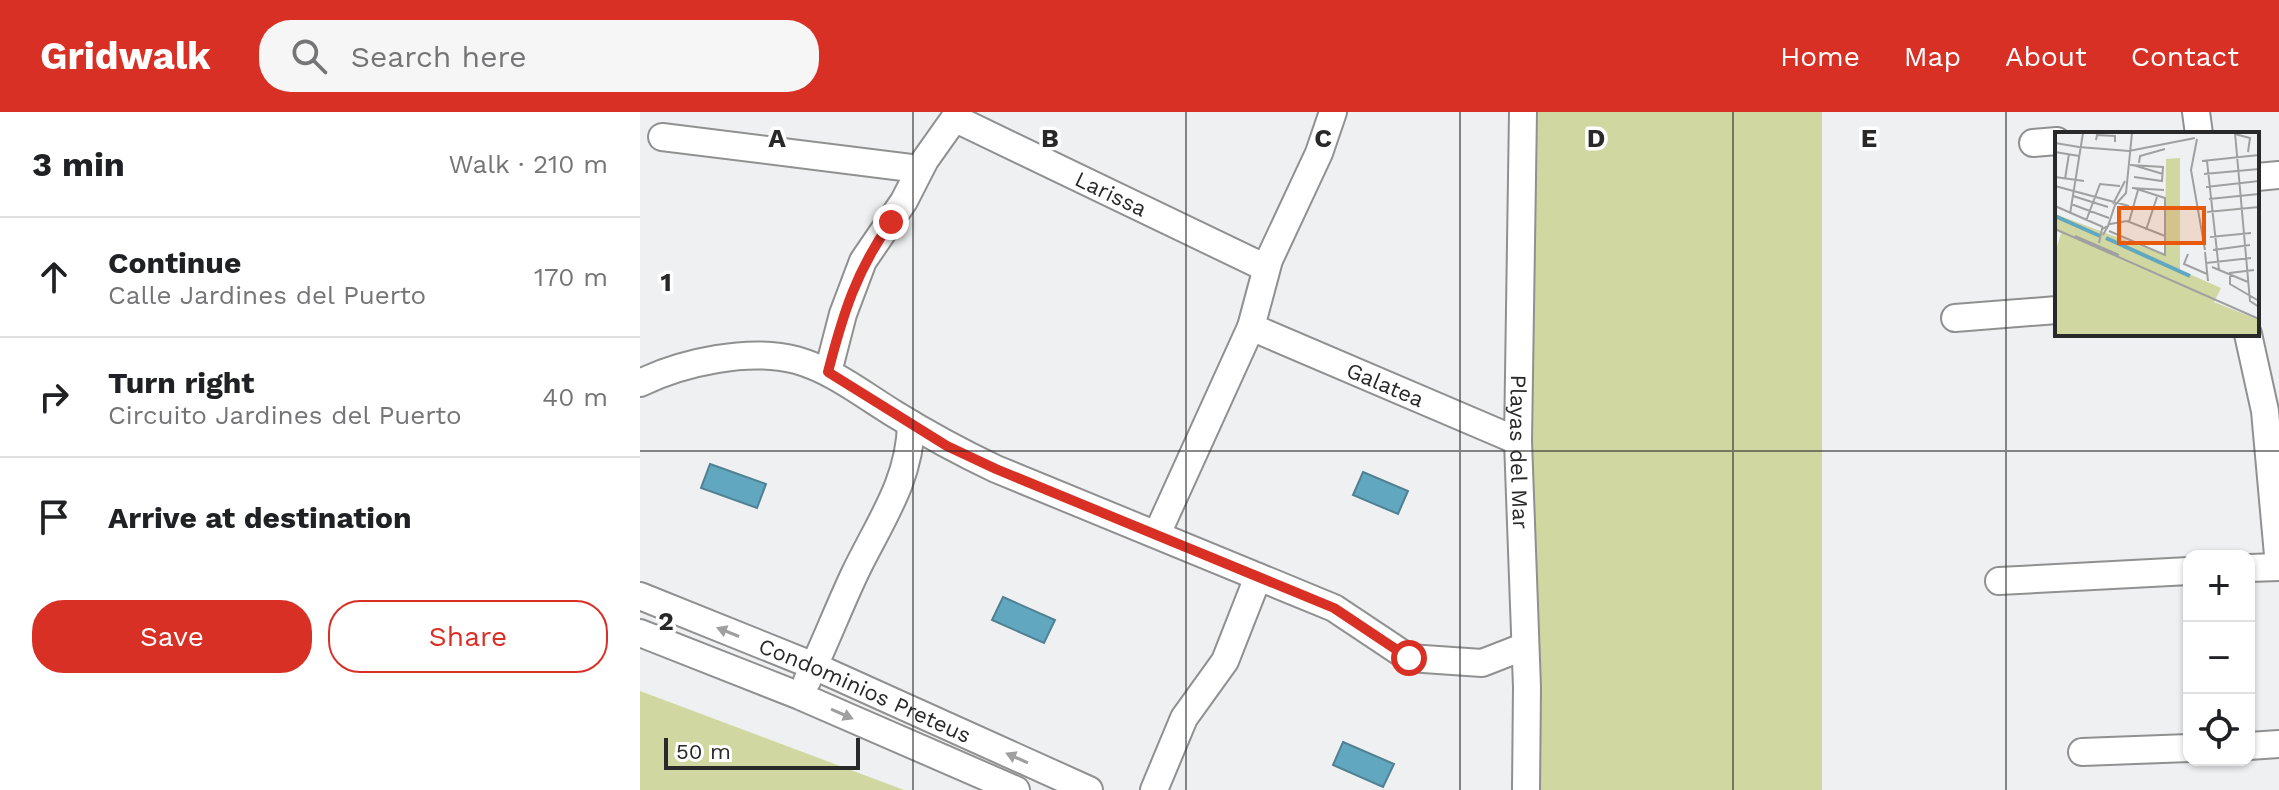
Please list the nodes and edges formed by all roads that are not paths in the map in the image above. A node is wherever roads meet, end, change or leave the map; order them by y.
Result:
1 (1333, 112) edge
2 (1523, 112) edge
3 (2196, 112) edge
4 (958, 115) edge
5 (2199, 132) edge
6 (662, 137) dead end
7 (919, 169) junction
8 (2279, 175) edge
9 (2259, 177) edge
10 (1266, 268) junction
11 (2055, 310) edge
12 (1955, 318) dead end
13 (1251, 327) junction
14 (2248, 336) edge
15 (828, 372) junction
16 (640, 383) edge
17 (911, 424) junction
18 (1518, 441) junction
19 (1157, 534) junction
20 (2279, 566) edge
21 (2255, 568) edge
22 (2183, 571) edge
23 (1258, 577) junction
24 (1999, 581) dead end
25 (640, 596) edge
26 (640, 633) edge
27 (1523, 647) junction
28 (814, 666) junction
29 (800, 696) junction
30 (2279, 744) edge
31 (2255, 746) edge
32 (2183, 748) edge
33 (2082, 752) dead end
34 (1016, 790) edge
35 (1089, 790) edge
36 (1154, 790) edge
37 (1526, 790) edge

1 - 10 street
2 - 18 street, Playas del Mar
3 - 5 street
4 - 7 street
4 - 10 street, Larissa
6 - 7 street
7 - 15 street
8 - 9 street
10 - 13 street
11 - 12 street
13 - 18 street, Galatea
13 - 19 street
14 - 20 street
15 - 16 street
15 - 17 street
17 - 19 street
17 - 28 street
18 - 27 street, Playas del Mar
19 - 23 street
20 - 21 street
22 - 24 street
23 - 27 street
23 - 36 street
28 -> 25 street, Condominios Preteus
26 - 29 street, Condominios Preteus
27 - 37 street, Playas del Mar
28 - 29 street
35 -> 28 street, Condominios Preteus
29 -> 34 street, Condominios Preteus
30 - 31 street
32 - 33 street

